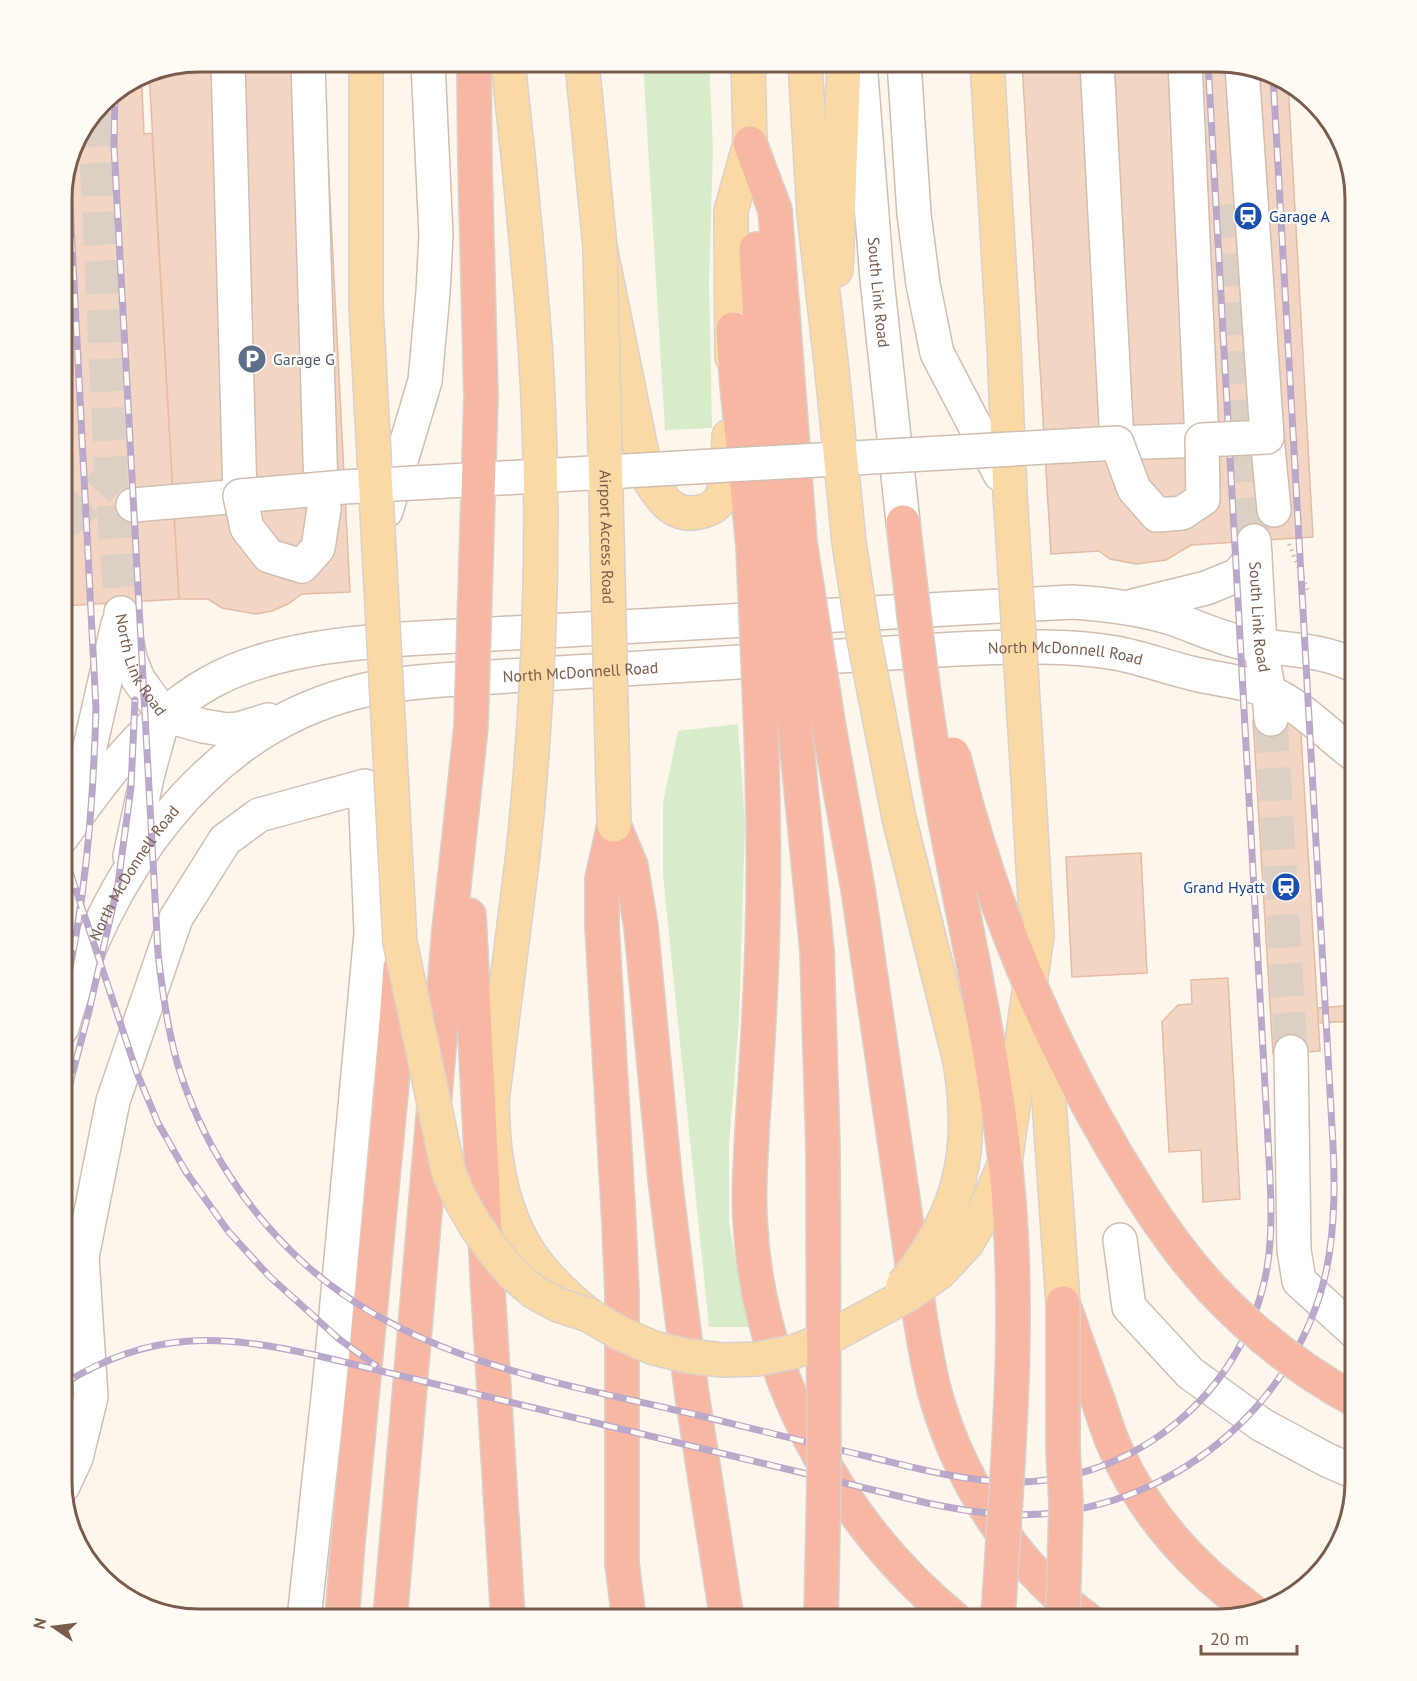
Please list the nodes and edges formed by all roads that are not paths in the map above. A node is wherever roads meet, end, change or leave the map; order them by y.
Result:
1 (228, 72) edge
2 (308, 72) edge
3 (366, 72) edge
4 (428, 72) edge
5 (474, 72) edge
6 (509, 72) edge
7 (583, 72) edge
8 (748, 72) edge
9 (808, 72) edge
10 (844, 72) edge
11 (859, 72) edge
12 (905, 72) edge
13 (988, 72) edge
14 (1098, 72) edge
15 (1185, 72) edge
16 (1243, 75) edge
17 (750, 143) junction
18 (841, 203) junction
19 (600, 247) junction
20 (733, 329) junction
21 (1267, 437) junction
22 (1202, 440) junction
23 (1117, 443) junction
24 (321, 489) junction
25 (1010, 493) junction
26 (240, 496) junction
27 (133, 505) tunnel mouth
28 (903, 522) junction
29 (1280, 524) road end
30 (379, 532) junction
31 (776, 544) junction
32 (1126, 607) junction
33 (1260, 645) junction
34 (1345, 662) edge
35 (1270, 705) junction
36 (307, 709) junction
37 (164, 714) junction
38 (471, 727) junction
39 (1345, 746) edge
40 (72, 803) edge
41 (72, 824) edge
42 (614, 825) junction
43 (125, 876) junction
44 (1037, 934) junction
45 (400, 942) junction
46 (72, 999) edge
47 (1291, 1052) tunnel mouth
48 (1120, 1240) dead end
49 (1063, 1303) junction
50 (875, 1311) junction
51 (589, 1315) junction
52 (1345, 1322) edge
53 (1345, 1394) edge
54 (72, 1467) edge
55 (1345, 1467) edge
56 (348, 1542) junction
57 (622, 1563) junction
58 (1246, 1606) edge
59 (305, 1609) edge
60 (337, 1609) edge
61 (343, 1609) edge
62 (391, 1609) edge
63 (508, 1609) edge
64 (610, 1609) edge
65 (628, 1609) edge
66 (725, 1609) edge
67 (821, 1609) edge
68 (944, 1609) edge
69 (999, 1609) edge
70 (1063, 1609) edge
71 (1075, 1609) edge

1 - 26 street
2 - 24 street
3 - 30 main road, bridge
4 - 30 street, bridge
5 - 38 highway, bridge
6 - 51 main road, bridge
7 - 19 main road
8 - 17 main road
9 - 18 main road
10 - 18 main road
11 - 18 street, South Link Road
12 - 25 street
13 - 25 main road
14 - 23 street
15 - 22 street
16 - 21 street, bridge
17 - 20 main road
17 - 31 highway
18 - 28 street, South Link Road
18 - 50 main road, bridge
19 - 20 main road
19 - 42 main road, Airport Access Road, bridge
20 - 31 highway
21 - 22 street, bridge
21 - 29 street
22 - 23 street
22 - 23 street, bridge
23 - 24 street, bridge
24 - 26 street, bridge
24 - 26 street, bridge
25 - 44 main road, bridge
26 - 27 street
28 - 53 highway, bridge
28 - 69 highway, bridge
30 - 45 main road, bridge
31 - 67 highway, bridge
31 - 68 highway, bridge
31 - 71 highway, bridge
32 - 33 street
32 - 33 street, South Link Road
32 - 37 street
33 - 34 street
33 - 35 street, South Link Road
35 - 36 street, North McDonnell Road
35 - 39 street, North McDonnell Road
36 - 37 street, North Link Road
36 - 43 street, North McDonnell Road
37 - 40 street, North Link Road
37 - 41 street
37 - 43 street
38 - 62 highway, bridge
38 - 63 highway, bridge
42 - 57 highway
42 - 66 highway
43 - 46 street, North McDonnell Road
44 - 49 main road, bridge
44 - 50 main road, bridge
45 - 51 main road, bridge
45 - 56 highway, bridge
47 - 52 street
48 - 55 street
49 - 58 highway
49 - 70 highway, bridge
50 - 51 main road, bridge
54 - 59 street
56 - 60 highway
56 - 61 highway
57 - 64 highway
57 - 65 highway

